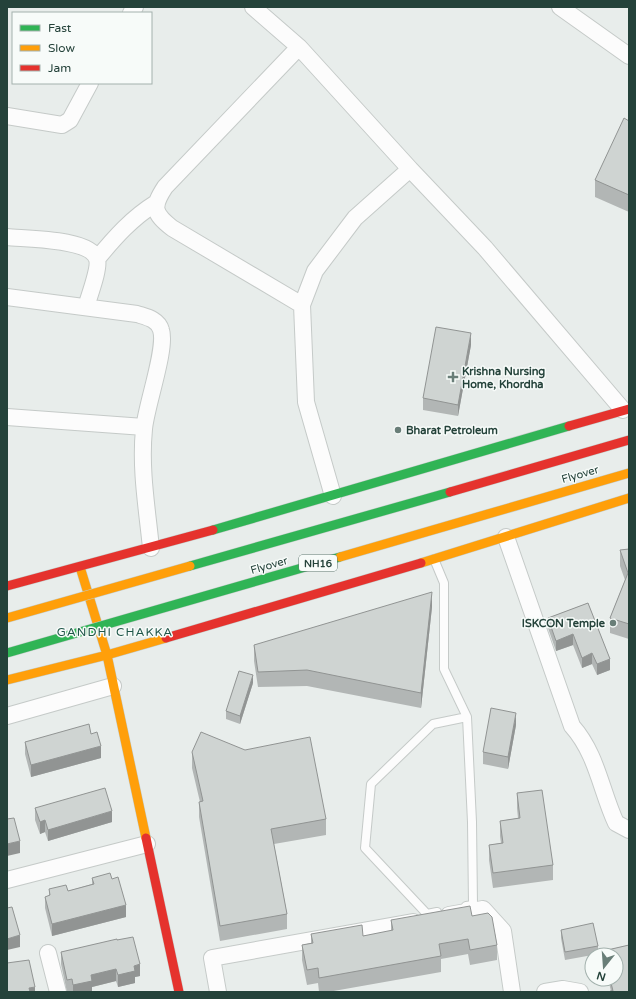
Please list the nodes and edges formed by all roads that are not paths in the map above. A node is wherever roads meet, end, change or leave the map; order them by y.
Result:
1 (253, 7) edge
2 (560, 7) edge
3 (299, 46) junction
4 (629, 56) edge
5 (89, 84) edge
6 (7, 116) edge
7 (410, 169) junction
8 (156, 202) junction
9 (7, 237) edge
10 (97, 259) junction
11 (7, 297) edge
12 (302, 305) junction
13 (86, 307) junction
14 (626, 410) edge
15 (7, 417) edge
16 (144, 427) junction
17 (629, 440) edge
18 (629, 472) edge
19 (333, 496) junction
20 (629, 498) edge
21 (506, 537) junction
22 (151, 548) junction
23 (434, 559) junction
24 (80, 567) junction
25 (7, 586) edge
26 (7, 618) edge
27 (7, 653) edge
28 (107, 655) junction
29 (7, 680) edge
30 (114, 686) junction
31 (7, 716) edge
32 (466, 717) junction
33 (629, 830) edge
34 (147, 844) junction
35 (7, 880) edge
36 (48, 953) dead end
37 (58, 992) edge
38 (179, 992) edge
39 (218, 992) edge
40 (512, 992) edge
41 (545, 992) edge
42 (580, 992) edge

1 - 3 street
2 - 4 street
3 - 7 street
3 - 8 street
5 - 6 street
7 - 12 street
7 - 14 street
8 - 10 street
8 - 12 street
9 - 10 street
10 - 13 street
11 - 13 street
12 - 19 street
13 - 16 street
14 - 19 main road
15 - 16 street
16 - 22 street
17 - 26 main road, Flyover, bridge
18 - 27 main road, Flyover / NH16, bridge
19 - 22 main road
20 - 21 main road
21 - 23 main road
21 - 33 street
22 - 24 main road
23 - 28 main road
23 - 32 lane
24 - 25 main road
24 - 28 main road
28 - 29 main road
28 - 30 main road
30 - 31 street
30 - 34 main road
32 - 32 lane
34 - 35 street
34 - 38 main road
36 - 37 street
39 - 40 street
41 - 42 street

